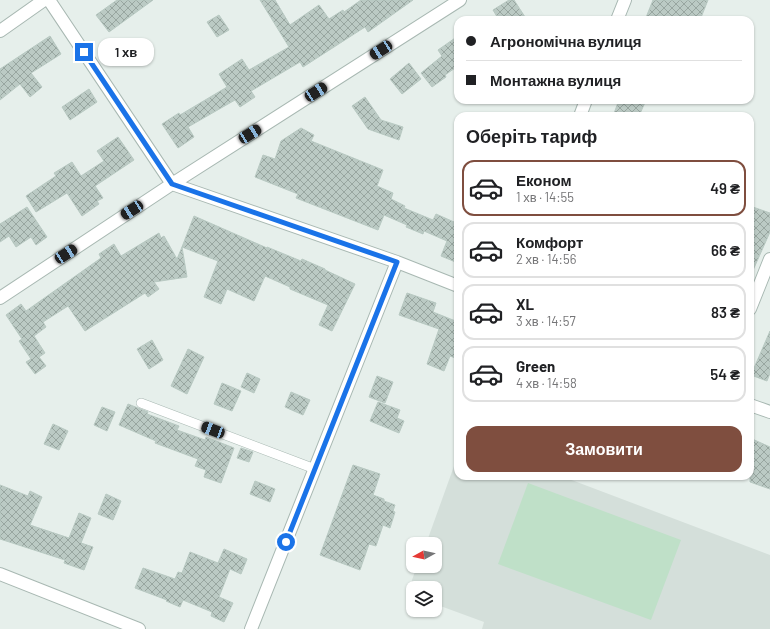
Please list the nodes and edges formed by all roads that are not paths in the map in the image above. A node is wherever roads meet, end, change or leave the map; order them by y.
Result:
1 (44, 0) edge
2 (49, 0) edge
3 (460, 0) edge
4 (625, 0) edge
5 (619, 16) edge
6 (0, 31) edge
7 (172, 184) junction
8 (770, 259) edge
9 (397, 262) junction
10 (454, 284) edge
11 (0, 298) edge
12 (754, 299) edge
13 (141, 403) dead end
14 (754, 406) edge
15 (770, 412) edge
16 (314, 469) junction
17 (0, 574) edge
18 (139, 629) edge
19 (251, 629) edge

1 - 6 street
2 - 7 street
3 - 7 street
4 - 5 street
7 - 9 street
7 - 11 street
8 - 12 street
9 - 10 street
9 - 16 street
13 - 16 lane
14 - 15 street
16 - 19 street
17 - 18 street

